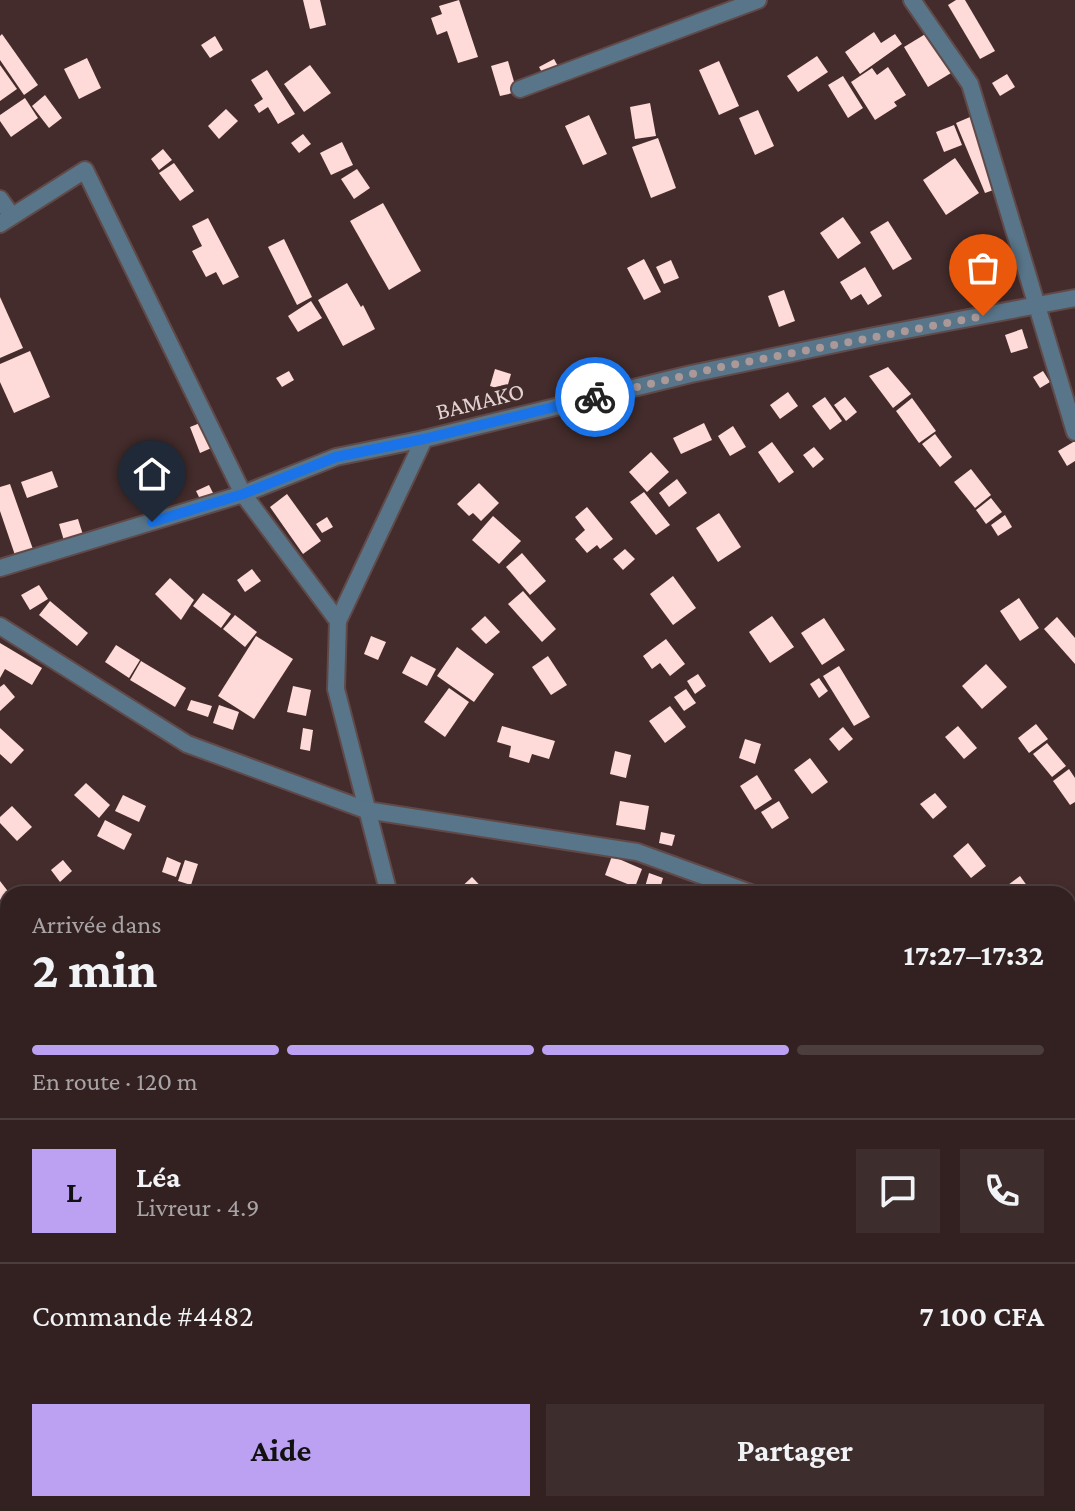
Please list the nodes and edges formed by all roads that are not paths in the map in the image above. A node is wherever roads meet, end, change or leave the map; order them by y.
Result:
1 (758, 0) edge
2 (912, 0) edge
3 (520, 89) dead end
4 (0, 199) edge
5 (6, 220) edge
6 (1075, 298) edge
7 (1038, 306) junction
8 (1075, 432) edge
9 (424, 439) junction
10 (243, 494) junction
11 (0, 568) edge
12 (338, 621) junction
13 (0, 626) edge
14 (366, 810) junction
15 (387, 886) edge
16 (731, 886) edge

1 - 3 street
2 - 7 street
4 - 5 street
5 - 10 street
6 - 7 street, BAMAKO
7 - 8 street
7 - 9 street, BAMAKO
9 - 10 street, BAMAKO
9 - 12 street
10 - 11 street, BAMAKO
10 - 12 street
12 - 14 street
13 - 14 street
14 - 15 street
14 - 16 street

